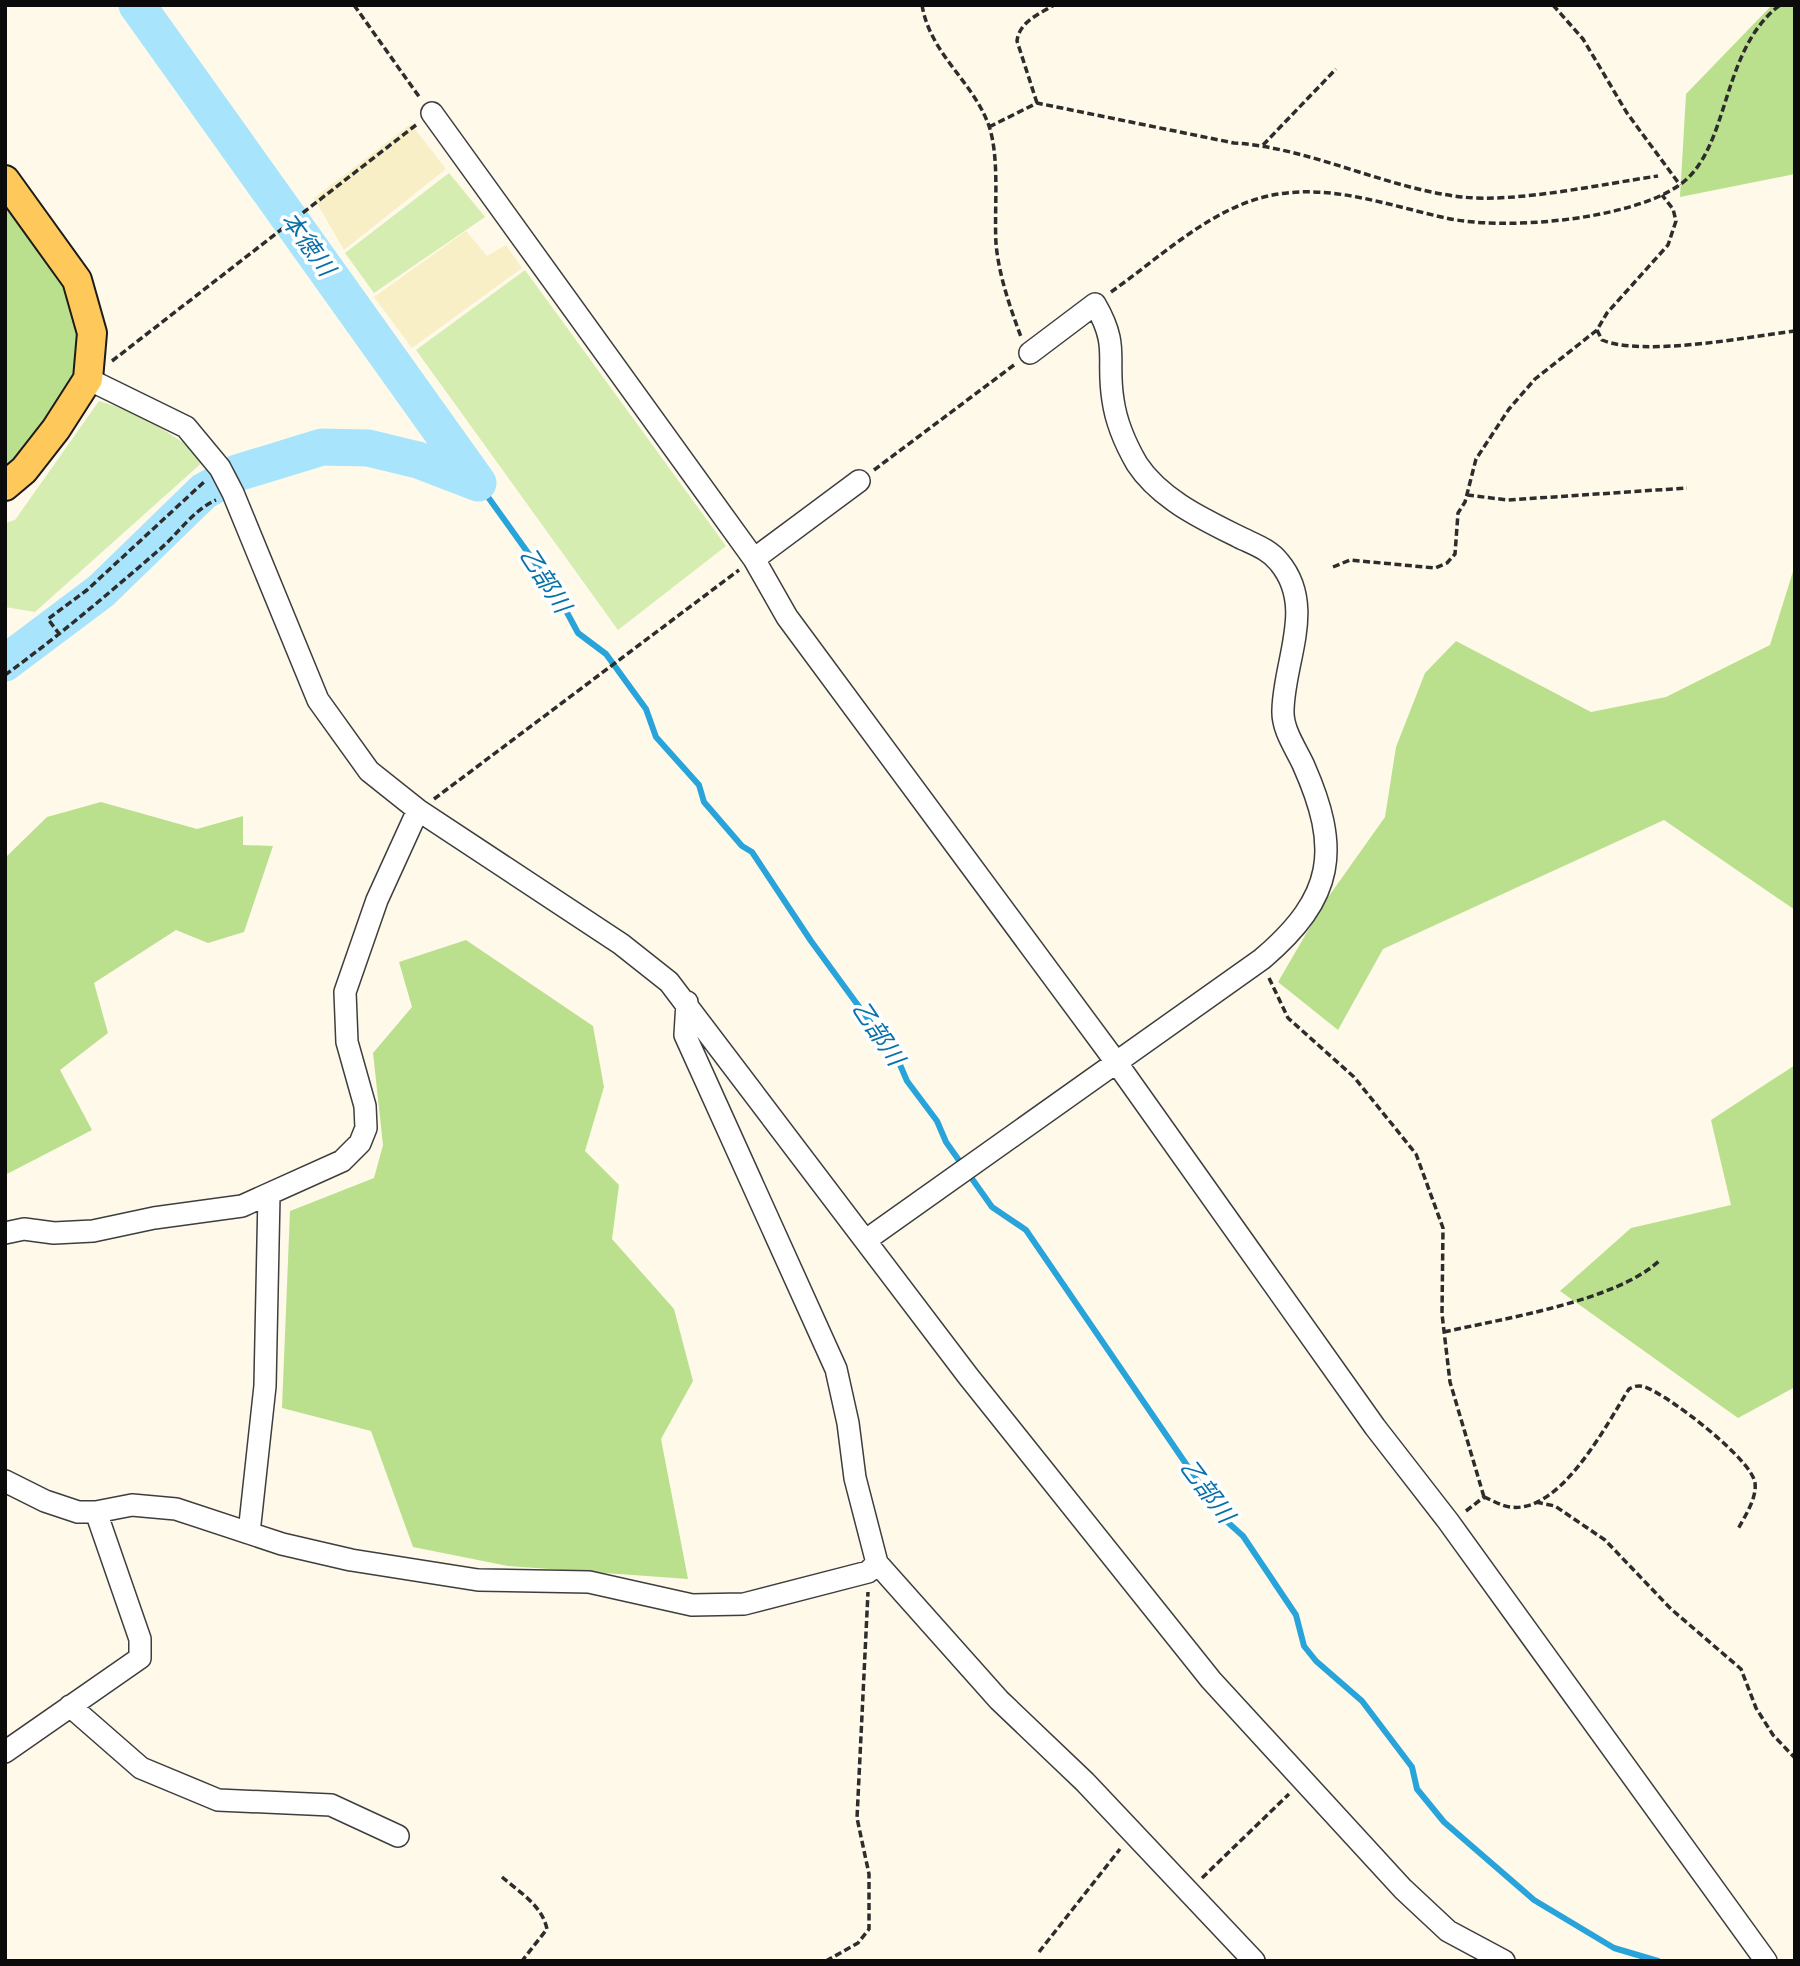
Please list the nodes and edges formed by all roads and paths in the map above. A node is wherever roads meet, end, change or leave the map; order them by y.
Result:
1 (354, 5) edge
2 (922, 5) edge
3 (1054, 5) edge
4 (1553, 5) edge
5 (1780, 5) edge
6 (1336, 69) dead end
7 (1037, 103) junction
8 (432, 113) junction
9 (989, 127) junction
10 (1263, 145) junction
11 (1658, 176) dead end
12 (5, 180) edge
13 (1679, 186) junction
14 (1662, 195) junction
15 (1095, 304) junction
16 (1597, 330) junction
17 (1795, 331) edge
18 (1030, 353) junction
19 (88, 379) junction
20 (220, 468) junction
21 (859, 481) joint
22 (5, 486) edge
23 (1687, 488) dead end
24 (233, 493) junction
25 (1467, 495) junction
26 (754, 559) junction
27 (1333, 567) dead end
28 (60, 635) junction
29 (5, 675) edge
30 (418, 810) junction
31 (1262, 959) junction
32 (687, 1002) junction
33 (1116, 1062) junction
34 (269, 1195) junction
35 (5, 1233) edge
36 (866, 1240) junction
37 (1660, 1260) dead end
38 (1444, 1332) junction
39 (5, 1481) edge
40 (1536, 1502) junction
41 (96, 1513) junction
42 (1738, 1529) dead end
43 (249, 1533) junction
44 (872, 1567) junction
45 (70, 1706) junction
46 (5, 1752) edge
47 (1795, 1758) edge
48 (1302, 1778) junction
49 (1133, 1833) junction
50 (398, 1836) dead end
51 (502, 1877) dead end
52 (1184, 1887) junction
53 (1039, 1952) dead end
54 (522, 1961) edge
55 (826, 1961) edge
56 (1254, 1961) edge
57 (1504, 1961) edge
58 (1766, 1961) edge

1 - 8 path
2 - 9 path
3 - 7 path
4 - 13 path
5 - 13 path
6 - 10 path
7 - 9 path
7 - 10 path
8 - 19 path
8 - 26 street
9 - 18 path
10 - 11 path
12 - 19 main road
13 - 14 path
14 - 15 path
14 - 16 path
15 - 18 street
15 - 31 street
16 - 17 path
16 - 25 path
18 - 21 path
19 - 20 street
19 - 22 main road
20 - 24 street
20 - 28 path
21 - 26 street
23 - 25 path
24 - 28 path
24 - 30 street
25 - 27 path
26 - 30 path
26 - 33 street
28 - 29 path
30 - 32 street
30 - 34 street
31 - 33 street
31 - 38 path
32 - 36 street
32 - 44 street
33 - 36 street
33 - 58 street
34 - 35 street
34 - 43 street
36 - 48 street
37 - 38 path
38 - 40 path
39 - 41 street
40 - 42 path
40 - 47 path
41 - 43 street
41 - 45 street
43 - 44 street
44 - 49 street
44 - 55 path
45 - 46 street
45 - 50 street
48 - 52 path
48 - 57 street
49 - 52 street
49 - 53 path
51 - 54 path
52 - 56 street

